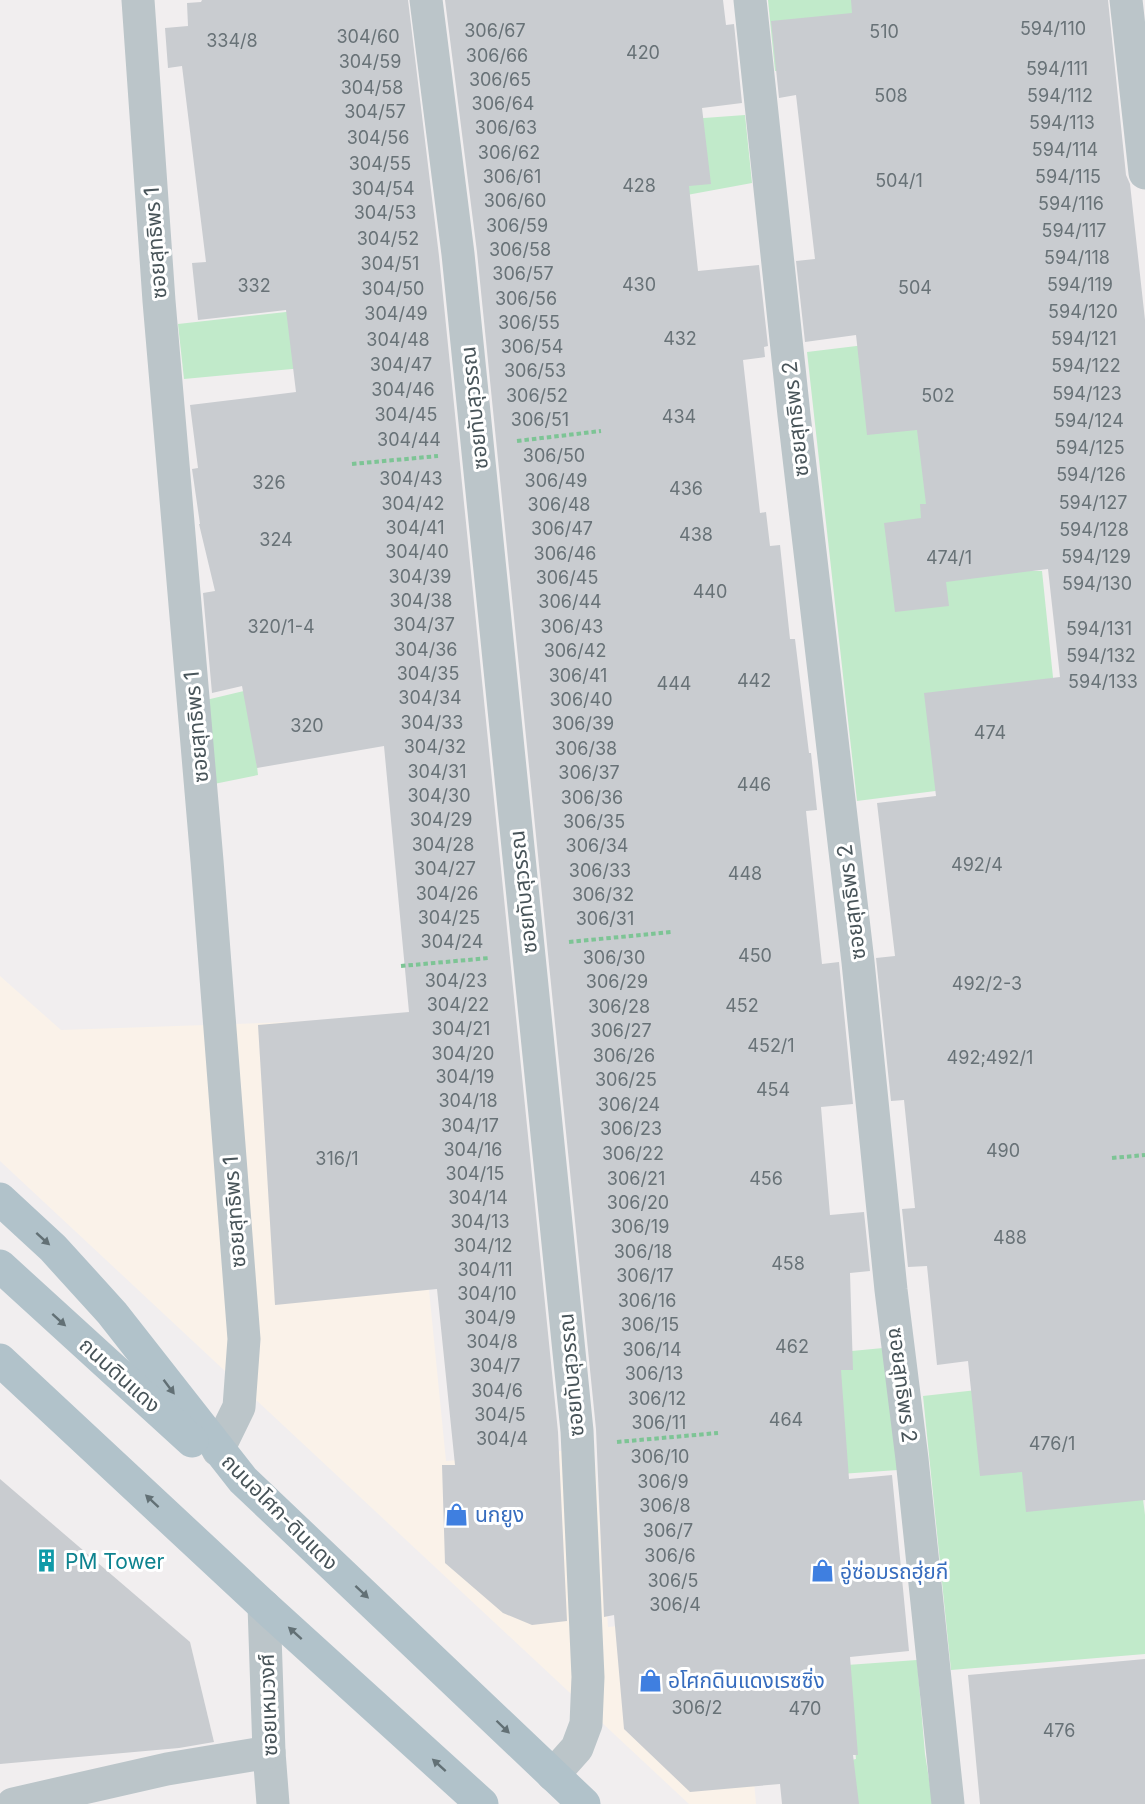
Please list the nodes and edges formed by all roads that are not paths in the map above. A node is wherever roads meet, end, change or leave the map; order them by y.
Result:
1 (138, 0) edge
2 (426, 0) edge
3 (750, 0) edge
4 (1126, 0) edge
5 (1145, 173) edge
6 (0, 1199) edge
7 (0, 1266) edge
8 (0, 1360) edge
9 (210, 1450) junction
10 (264, 1606) junction
11 (269, 1752) junction
12 (553, 1775) junction
13 (13, 1804) edge
14 (273, 1804) edge
15 (482, 1804) edge
16 (584, 1804) edge
17 (948, 1804) edge

1 - 9 street, ซอยสุทธิพร 1
2 - 12 street, ซอยทับสุวรรณ
3 - 17 street, ซอยสุทธิพร 2
4 - 5 street
6 -> 9 main road, ถนนอโศก-ดินแดง
7 -> 9 main road, ถนนดินแดง
10 -> 8 main road
9 -> 12 main road, ถนนอโศก-ดินแดง
10 - 11 street, ซอยเหมวงศ์
15 -> 10 main road
11 - 13 street
11 - 14 street, ซอยเหมวงศ์
12 - 16 main road, ถนนอโศก-ดินแดง

